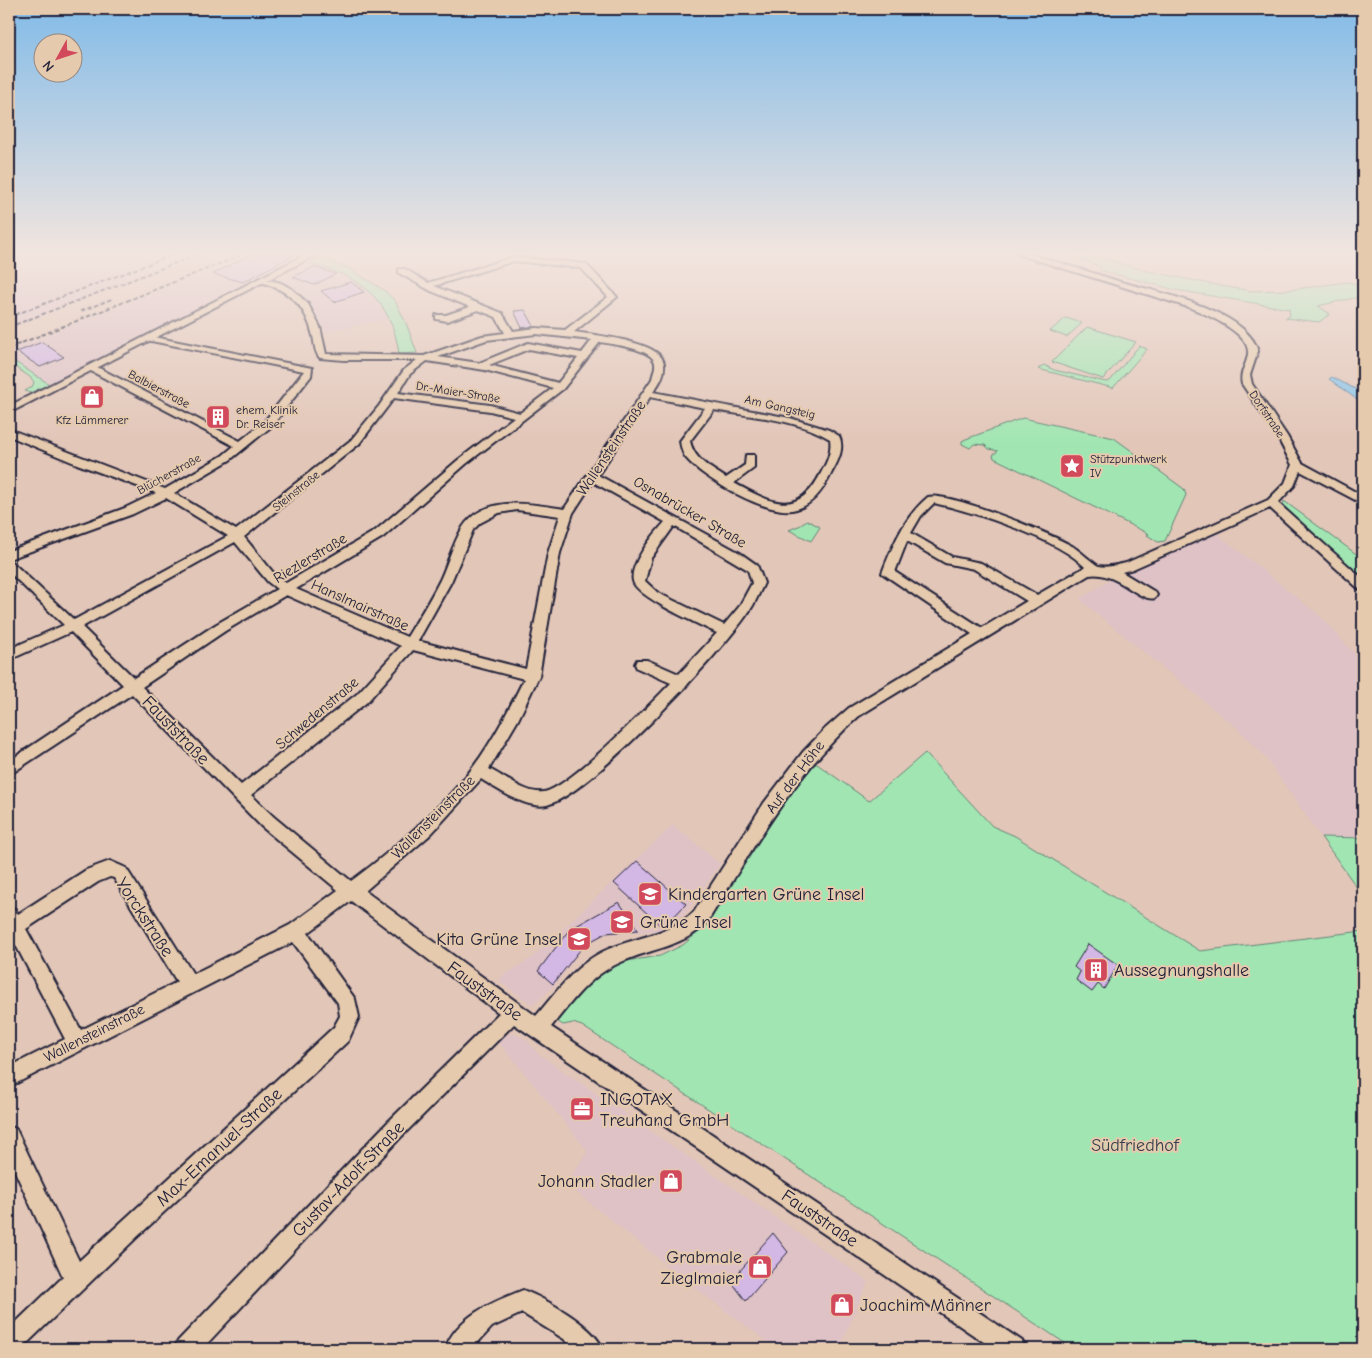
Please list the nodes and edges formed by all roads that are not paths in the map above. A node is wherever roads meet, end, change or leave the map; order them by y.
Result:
1 (191, 317) edge
2 (311, 317) edge
3 (500, 317) edge
4 (588, 317) edge
5 (1219, 317) edge
6 (510, 333) junction
7 (568, 333) junction
8 (151, 338) junction
9 (598, 338) junction
10 (584, 356) junction
11 (426, 358) junction
12 (480, 366) junction
13 (92, 368) junction
14 (560, 387) junction
15 (647, 394) junction
16 (391, 395) junction
17 (711, 407) junction
18 (9, 410) edge
19 (521, 416) junction
20 (9, 432) edge
21 (242, 446) junction
22 (750, 457) dead end
23 (1297, 465) junction
24 (591, 476) junction
25 (728, 482) junction
26 (166, 493) junction
27 (1363, 500) edge
28 (1272, 503) junction
29 (567, 514) junction
30 (673, 520) junction
31 (904, 534) junction
32 (237, 536) junction
33 (9, 555) edge
34 (9, 566) edge
35 (1102, 570) junction
36 (1363, 586) edge
37 (287, 590) junction
38 (1151, 595) dead end
39 (1036, 600) junction
40 (73, 627) junction
41 (724, 631) junction
42 (981, 634) junction
43 (410, 644) junction
44 (9, 655) edge
45 (642, 664) dead end
46 (532, 676) junction
47 (680, 681) junction
48 (132, 686) junction
49 (9, 769) edge
50 (479, 771) junction
51 (240, 795) junction
52 (351, 891) junction
53 (12, 920) edge
54 (296, 931) junction
55 (189, 985) junction
56 (513, 1012) junction
57 (537, 1029) junction
58 (76, 1041) junction
59 (9, 1077) edge
60 (9, 1136) edge
61 (76, 1279) junction
62 (9, 1345) edge
63 (1011, 1348) edge
64 (186, 1349) edge
65 (458, 1349) edge
66 (591, 1349) edge

1 - 8 main road
2 - 11 street
3 - 6 street
4 - 7 street
5 - 23 street, Dorfstraße
6 - 7 street, Steinstraße
6 - 11 street, Steinstraße
7 - 9 street, Wallensteinstraße
8 - 13 main road
8 - 21 street, Blücherstraße
9 - 10 street, Riezlerstraße
9 - 15 street, Wallensteinstraße
10 - 12 street
10 - 14 street, Riezlerstraße
11 - 12 street
11 - 16 street, Steinstraße
12 - 14 street
13 - 18 main road
13 - 21 street, Balbierstraße
14 - 19 street, Riezlerstraße
15 - 17 street, Am Gangsteig
15 - 24 street, Wallensteinstraße
16 - 19 street, Dr.-Maier-Straße
16 - 32 street, Steinstraße
17 - 25 street, Am Gangsteig
17 - 25 street, Am Gangsteig
19 - 37 street, Riezlerstraße
20 - 26 street, Hanslmairstraße
21 - 26 street, Blücherstraße
22 - 25 street
23 - 27 street
23 - 28 street
24 - 29 street, Wallensteinstraße
24 - 30 street, Osnabrücker Straße
26 - 32 street, Hanslmairstraße
26 - 33 street, Blücherstraße
28 - 35 street
28 - 36 street
29 - 43 street, Schwedenstraße
29 - 46 street, Wallensteinstraße
30 - 41 street, Osnabrücker Straße
30 - 41 street
31 - 35 street
31 - 39 street
31 - 42 street
32 - 37 street, Hanslmairstraße
32 - 40 street, Steinstraße
34 - 40 street, Fauststraße
35 - 38 street
35 - 39 street, Auf der Höhe
37 - 43 street, Hanslmairstraße
37 - 48 street, Riezlerstraße
39 - 42 street, Auf der Höhe
40 - 44 street, Steinstraße
40 - 48 street, Fauststraße
41 - 47 street, Osnabrücker Straße
42 - 57 street, Auf der Höhe
43 - 46 street, Hanslmairstraße
43 - 51 street, Schwedenstraße
45 - 47 street
46 - 50 street, Wallensteinstraße
47 - 50 street, Osnabrücker Straße
48 - 49 street, Riezlerstraße
48 - 51 street, Fauststraße
50 - 52 street, Wallensteinstraße
51 - 52 street, Fauststraße
52 - 54 street, Wallensteinstraße
52 - 56 street, Fauststraße
53 - 55 street, Yorckstraße
53 - 58 street
54 - 55 street, Wallensteinstraße
54 - 61 street, Max-Emanuel-Straße
55 - 58 street, Wallensteinstraße
56 - 57 street, Fauststraße
56 - 64 street, Gustav-Adolf-Straße
57 - 63 street, Fauststraße
58 - 59 street, Wallensteinstraße
60 - 61 street
61 - 62 street, Max-Emanuel-Straße
65 - 66 street

